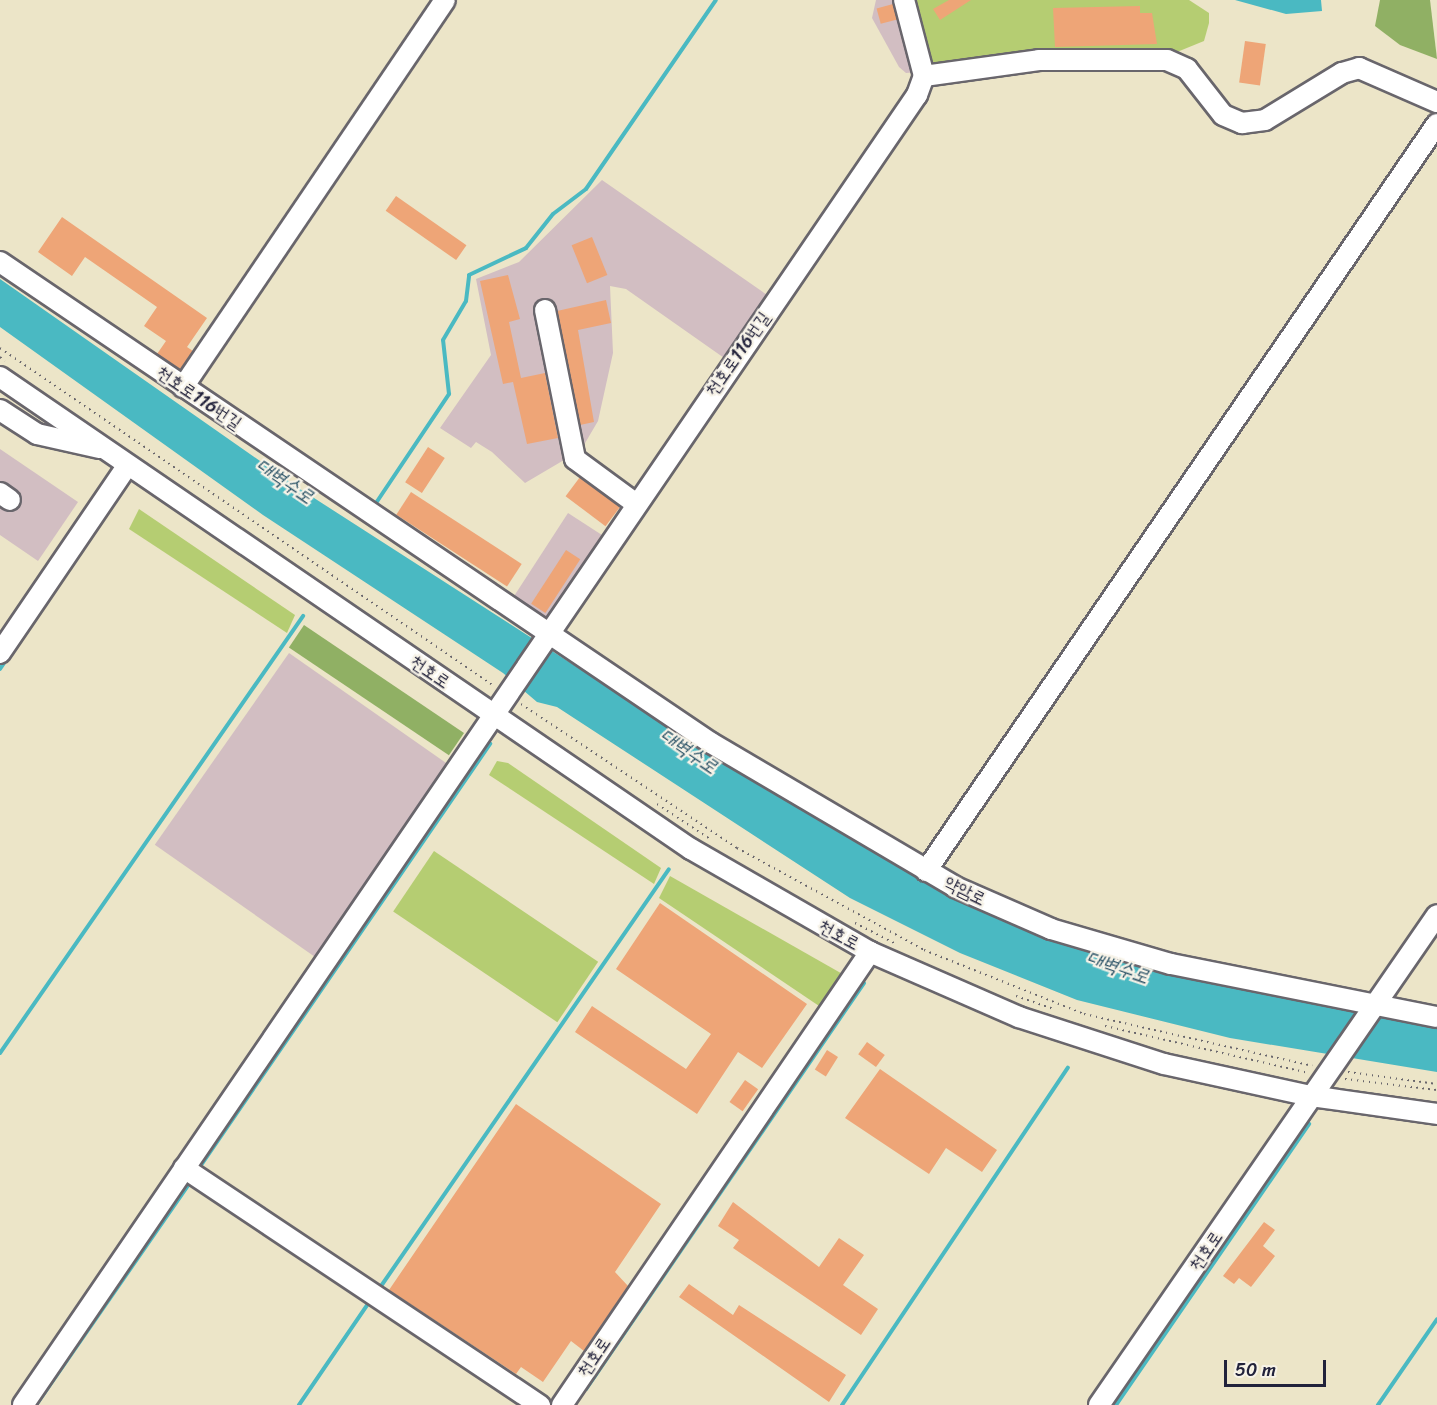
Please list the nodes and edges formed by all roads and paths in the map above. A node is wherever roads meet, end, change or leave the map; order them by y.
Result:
1 (445, 0) edge
2 (904, 0) edge
3 (924, 76) junction
4 (1437, 102) edge
5 (1437, 124) edge
6 (0, 262) edge
7 (545, 310) dead end
8 (0, 348) edge
9 (0, 357) edge
10 (0, 377) edge
11 (40, 384) dead end
12 (183, 387) junction
13 (50, 391) dead end
14 (69, 405) dead end
15 (0, 410) edge
16 (111, 440) junction
17 (128, 465) junction
18 (635, 503) junction
19 (258, 533) dead end
20 (548, 633) junction
21 (0, 652) edge
22 (503, 700) junction
23 (610, 772) dead end
24 (649, 799) dead end
25 (736, 856) dead end
26 (926, 871) junction
27 (1437, 915) edge
28 (852, 921) dead end
29 (900, 946) dead end
30 (910, 951) dead end
31 (870, 952) junction
32 (940, 964) dead end
33 (1005, 992) dead end
34 (1376, 1006) junction
35 (1437, 1017) edge
36 (1330, 1070) junction
37 (1437, 1084) edge
38 (1437, 1090) edge
39 (1311, 1096) junction
40 (1437, 1114) edge
41 (184, 1167) junction
42 (23, 1405) edge
43 (540, 1405) edge
44 (562, 1405) edge
45 (1100, 1405) edge

1 - 12 street
2 - 3 street
3 - 4 street
3 - 18 street, 천호로116번길
5 - 26 street
6 - 12 street, 천호로116번길
7 - 18 street
8 - 22 path
9 - 11 path
10 - 16 street, 천호로
12 - 20 street, 천호로116번길
13 - 14 path
15 - 16 street
16 - 17 street, 천호로
17 - 21 street
17 - 22 street, 천호로
18 - 20 street, 천호로116번길
19 - 22 path
20 - 22 street, 천호로116번길
20 - 26 street, 약암로
22 - 23 path
22 - 31 street, 천호로
22 - 36 path
22 - 41 street, 천호로116번길
24 - 25 path
26 - 34 street, 약암로
27 - 34 street
28 - 29 path
30 - 32 path
31 - 39 street, 천호로
31 - 44 street, 천호로
33 - 36 path
34 - 35 street, 약암로
34 - 36 street
36 - 37 path
36 - 38 path
36 - 39 street
39 - 40 street, 천호로
39 - 45 street, 천호로
41 - 42 street, 천호로116번길
41 - 43 street

